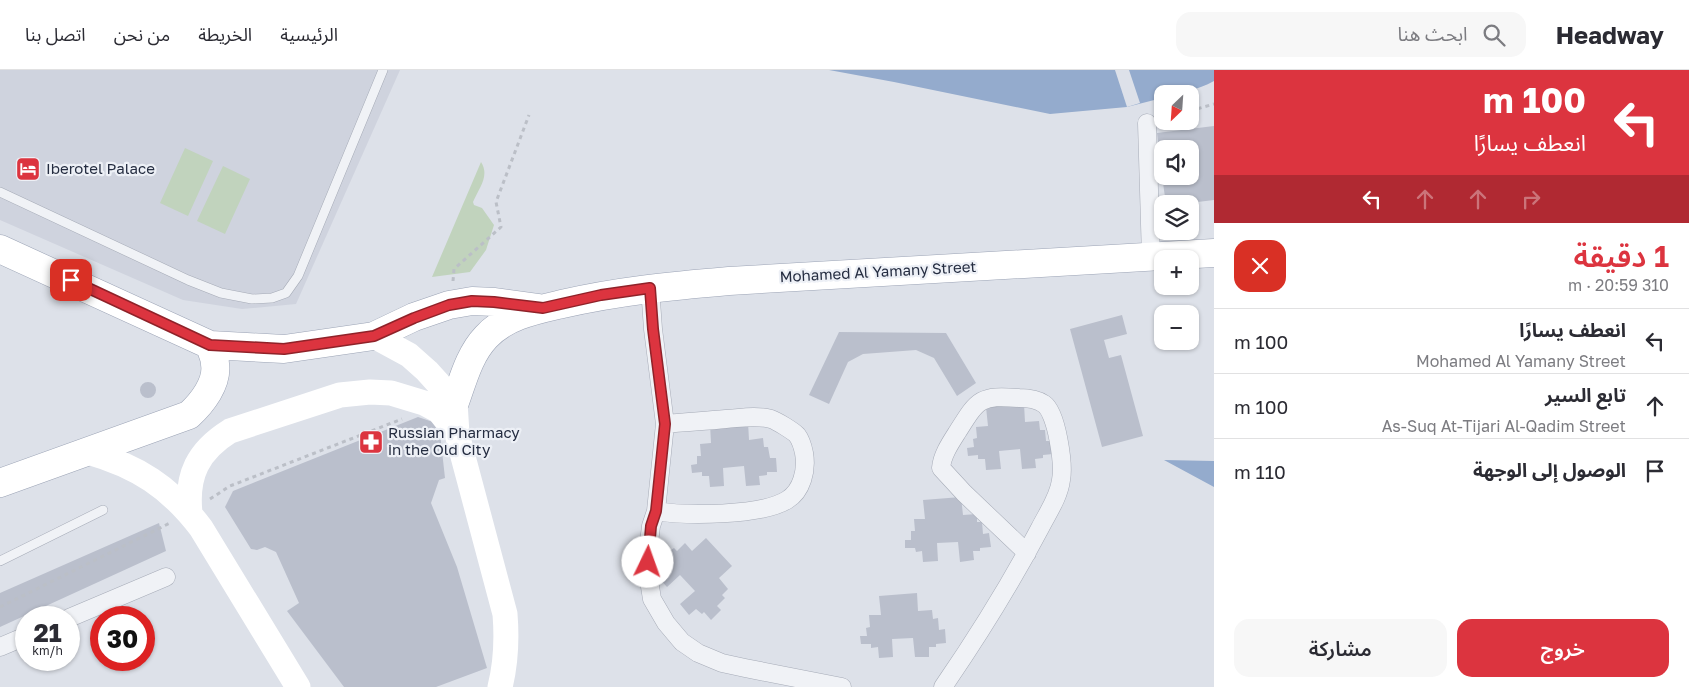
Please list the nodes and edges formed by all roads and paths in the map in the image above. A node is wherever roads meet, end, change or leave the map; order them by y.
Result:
1 (383, 70) edge
2 (1214, 104) edge
3 (1199, 108) edge
4 (529, 115) dead end
5 (1147, 123) dead end
6 (0, 192) edge
7 (0, 248) edge
8 (1214, 253) edge
9 (1151, 257) junction
10 (650, 288) junction
11 (449, 305) junction
12 (543, 308) junction
13 (374, 336) junction
14 (210, 345) junction
15 (455, 402) junction
16 (404, 418) dead end
17 (665, 424) junction
18 (457, 434) junction
19 (88, 452) junction
20 (5, 484) edge
21 (103, 510) dead end
22 (656, 511) junction
23 (190, 513) junction
24 (1027, 553) junction
25 (0, 561) edge
26 (166, 577) dead end
27 (0, 607) edge
28 (80, 613) edge
29 (15, 641) edge
30 (0, 647) edge
31 (298, 687) edge
32 (500, 687) edge
33 (842, 687) edge
34 (942, 687) edge

1 - 6 lane
2 - 3 path
4 - 11 path
5 - 9 street
7 - 14 main road
8 - 9 main road, Mohamed Al Yamany Street
9 - 10 main road, Mohamed Al Yamany Street
10 - 12 main road, Mohamed Al Yamany Street
10 - 17 street
11 - 12 main road, Mohamed Al Yamany Street
11 - 13 main road, Mohamed Al Yamany Street
12 - 15 main road, Mohamed Al Yamany Street
13 - 14 main road, Mohamed Al Yamany Street
13 - 15 main road
14 - 19 main road
15 - 18 main road
16 - 23 path
17 - 22 street
17 - 22 street
18 - 23 main road
18 - 32 main road
19 - 20 main road
19 - 23 main road
21 - 25 lane
22 - 33 street
23 - 27 path
23 - 31 main road
24 - 24 street
24 - 34 street
26 - 28 street
29 - 30 street

